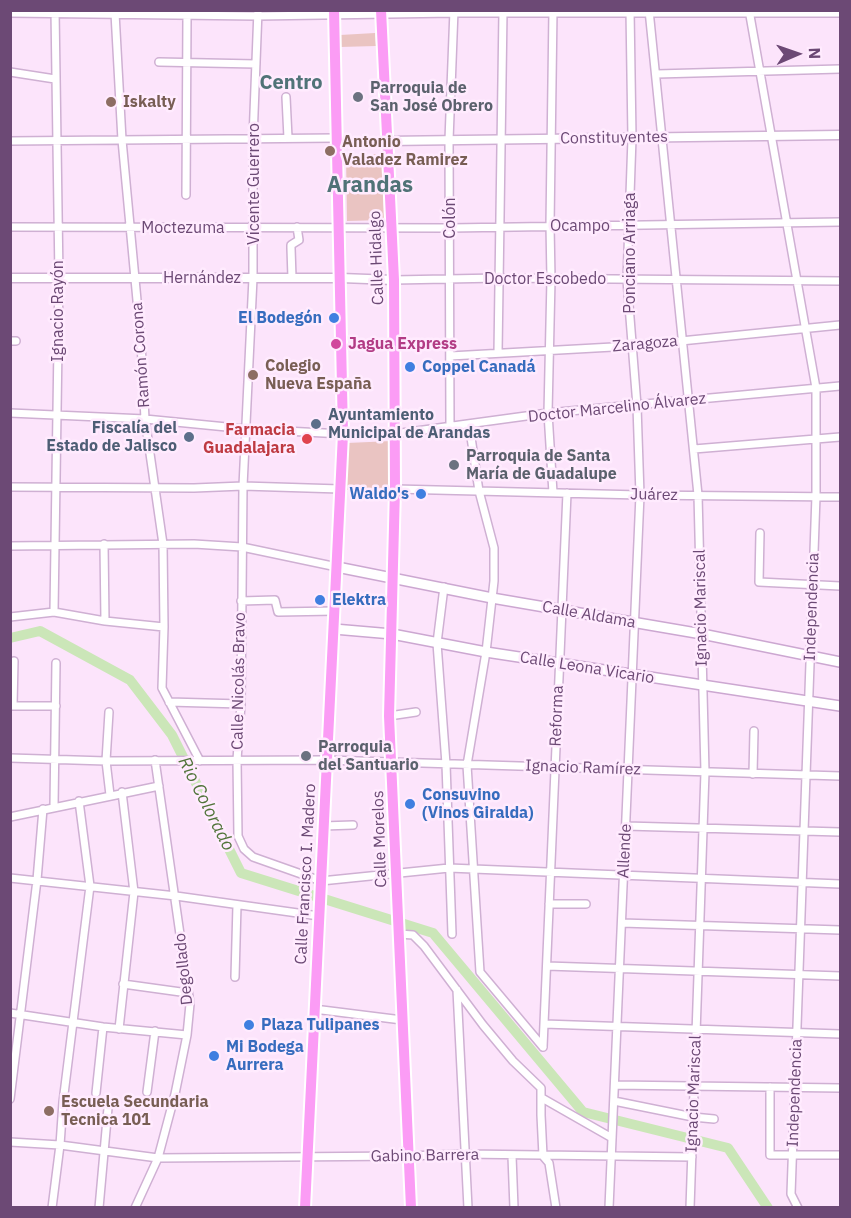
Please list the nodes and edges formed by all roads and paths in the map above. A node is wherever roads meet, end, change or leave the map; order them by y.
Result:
1 (55, 12) edge
2 (334, 12) edge
3 (381, 12) edge
4 (454, 12) edge
5 (503, 12) edge
6 (553, 12) edge
7 (630, 12) edge
8 (649, 12) edge
9 (749, 12) edge
10 (10, 13) edge
11 (115, 13) edge
12 (258, 14) edge
13 (840, 14) edge
14 (187, 16) junction
15 (159, 62) dead end
16 (187, 63) junction
17 (256, 64) junction
18 (840, 69) edge
19 (759, 70) junction
20 (10, 72) edge
21 (657, 74) junction
22 (55, 79) junction
23 (286, 98) dead end
24 (840, 135) edge
25 (770, 136) junction
26 (662, 137) junction
27 (288, 138) junction
28 (336, 138) junction
29 (632, 138) junction
30 (186, 139) junction
31 (253, 139) junction
32 (500, 139) junction
33 (552, 139) junction
34 (123, 140) junction
35 (449, 140) junction
36 (10, 141) edge
37 (57, 141) junction
38 (387, 141) junction
39 (186, 195) dead end
40 (785, 222) junction
41 (840, 222) edge
42 (550, 225) junction
43 (672, 225) junction
44 (10, 226) edge
45 (629, 226) junction
46 (58, 227) junction
47 (254, 227) junction
48 (297, 227) junction
49 (339, 227) junction
50 (500, 227) junction
51 (130, 228) junction
52 (392, 228) junction
53 (450, 228) junction
54 (10, 278) edge
55 (58, 278) junction
56 (135, 278) junction
57 (292, 278) junction
58 (341, 278) junction
59 (499, 278) junction
60 (253, 279) junction
61 (551, 279) junction
62 (677, 279) junction
63 (394, 280) junction
64 (449, 280) junction
65 (627, 280) junction
66 (796, 281) junction
67 (840, 281) edge
68 (840, 325) edge
69 (805, 328) junction
70 (684, 341) junction
71 (631, 346) junction
72 (550, 351) junction
73 (498, 353) junction
74 (450, 356) junction
75 (840, 386) edge
76 (816, 388) junction
77 (689, 400) junction
78 (637, 406) junction
79 (10, 413) edge
80 (548, 413) junction
81 (57, 414) junction
82 (145, 419) junction
83 (469, 424) junction
84 (450, 427) junction
85 (247, 429) junction
86 (343, 434) junction
87 (394, 434) junction
88 (840, 437) edge
89 (817, 439) junction
90 (694, 449) junction
91 (243, 486) junction
92 (10, 487) edge
93 (57, 488) junction
94 (154, 488) junction
95 (340, 489) junction
96 (395, 489) junction
97 (479, 491) junction
98 (553, 493) junction
99 (567, 493) junction
100 (640, 495) junction
101 (698, 495) junction
102 (816, 496) junction
103 (840, 497) edge
104 (760, 533) dead end
105 (104, 544) junction
106 (163, 544) junction
107 (55, 545) junction
108 (10, 546) edge
109 (242, 546) junction
110 (337, 567) junction
111 (391, 577) junction
112 (813, 584) junction
113 (840, 585) edge
114 (444, 587) junction
115 (492, 598) junction
116 (241, 601) junction
117 (562, 610) junction
118 (335, 611) junction
119 (54, 612) junction
120 (10, 617) edge
121 (105, 621) junction
122 (635, 622) junction
123 (164, 627) junction
124 (334, 629) junction
125 (392, 634) junction
126 (702, 634) junction
127 (437, 643) junction
128 (486, 652) junction
129 (811, 656) junction
130 (14, 661) dead end
131 (840, 662) edge
132 (56, 663) dead end
133 (560, 663) junction
134 (633, 675) junction
135 (703, 686) junction
136 (809, 701) junction
137 (169, 702) junction
138 (241, 704) junction
139 (12, 706) edge
140 (56, 706) junction
141 (840, 706) edge
142 (109, 712) dead end
143 (416, 712) dead end
144 (389, 716) junction
145 (754, 731) dead end
146 (10, 758) edge
147 (56, 758) junction
148 (155, 760) junction
149 (237, 760) junction
150 (326, 760) junction
151 (106, 761) junction
152 (197, 761) junction
153 (392, 763) junction
154 (446, 764) junction
155 (467, 765) junction
156 (555, 768) junction
157 (628, 770) junction
158 (705, 772) junction
159 (753, 774) junction
160 (806, 775) junction
161 (840, 776) edge
162 (159, 786) junction
163 (122, 792) junction
164 (110, 795) junction
165 (79, 801) junction
166 (54, 806) junction
167 (42, 809) junction
168 (469, 812) junction
169 (520, 814) dead end
170 (10, 817) edge
171 (353, 825) dead end
172 (323, 826) junction
173 (626, 826) junction
174 (703, 828) junction
175 (804, 831) junction
176 (840, 832) edge
177 (449, 868) junction
178 (473, 869) junction
179 (397, 872) junction
180 (550, 874) junction
181 (624, 876) junction
182 (10, 878) edge
183 (701, 879) junction
184 (37, 880) junction
185 (321, 881) junction
186 (802, 883) junction
187 (840, 885) edge
188 (90, 886) junction
189 (134, 892) junction
190 (176, 896) junction
191 (549, 904) junction
192 (586, 904) dead end
193 (237, 905) junction
194 (319, 915) junction
195 (622, 923) junction
196 (699, 926) junction
197 (801, 929) junction
198 (399, 930) junction
199 (840, 930) edge
200 (452, 934) dead end
201 (547, 966) junction
202 (620, 968) junction
203 (698, 971) junction
204 (799, 974) junction
205 (840, 976) edge
206 (235, 977) dead end
207 (123, 984) junction
208 (457, 990) junction
209 (188, 993) junction
210 (314, 1009) junction
211 (10, 1013) edge
212 (21, 1014) junction
213 (402, 1020) junction
214 (73, 1022) junction
215 (544, 1024) junction
216 (617, 1026) junction
217 (103, 1027) junction
218 (696, 1028) junction
219 (119, 1029) junction
220 (155, 1031) junction
221 (798, 1032) junction
222 (840, 1034) edge
223 (187, 1035) junction
224 (615, 1085) junction
225 (694, 1086) junction
226 (770, 1087) junction
227 (795, 1088) junction
228 (840, 1088) edge
229 (147, 1092) dead end
230 (96, 1093) dead end
231 (542, 1098) junction
232 (10, 1100) edge
233 (614, 1103) junction
234 (108, 1108) dead end
235 (693, 1119) junction
236 (714, 1119) dead end
237 (612, 1136) junction
238 (10, 1142) edge
239 (60, 1145) junction
240 (105, 1150) junction
241 (465, 1154) junction
242 (692, 1154) junction
243 (793, 1155) junction
244 (840, 1155) edge
245 (407, 1156) junction
246 (512, 1156) junction
247 (543, 1156) junction
248 (612, 1156) junction
249 (308, 1157) junction
250 (158, 1158) junction
251 (52, 1208) edge
252 (99, 1208) edge
253 (135, 1208) edge
254 (305, 1208) edge
255 (411, 1208) edge
256 (468, 1208) edge
257 (514, 1208) edge
258 (556, 1208) edge
259 (609, 1208) edge
260 (690, 1208) edge
261 (798, 1208) edge

1 - 10 street
1 - 11 street
1 - 22 street, Ignacio Rayón
2 - 3 street
2 - 12 street
2 - 28 main road, Calle Francisco I. Madero
3 - 4 street
3 - 38 main road, Calle Hidalgo
4 - 5 street
4 - 35 street, Colón
5 - 6 street
5 - 32 street
6 - 7 street
6 - 33 street
7 - 8 street
7 - 29 street, Ponciano Arriaga
8 - 9 street
8 - 21 street, Ignacio Mariscal
9 - 13 street
9 - 19 street, Independencia
11 - 14 street
11 - 34 street, Ramón Corona
12 - 14 street
12 - 17 street, Vicente Guerrero
14 - 16 street
15 - 16 street
16 - 17 street
16 - 30 street
17 - 31 street, Vicente Guerrero
18 - 19 street
19 - 21 street
19 - 25 street, Independencia
20 - 22 street
21 - 26 street, Ignacio Mariscal
22 - 37 street, Ignacio Rayón
23 - 27 street
24 - 25 street, Constituyentes
25 - 26 street, Constituyentes
25 - 40 street, Independencia
26 - 29 street, Constituyentes
26 - 43 street, Ignacio Mariscal
27 - 28 street
27 - 31 street
28 - 49 main road, Calle Francisco I. Madero
29 - 33 street, Constituyentes
29 - 45 street, Ponciano Arriaga
30 - 31 street
30 - 34 street
30 - 39 street
31 - 47 street, Vicente Guerrero
32 - 33 street, Constituyentes
32 - 35 street, Constituyentes
32 - 50 street
33 - 42 street
34 - 37 street
34 - 51 street, Ramón Corona
35 - 38 street, Constituyentes
35 - 53 street, Colón
36 - 37 street
37 - 46 street, Ignacio Rayón
38 - 52 main road, Calle Hidalgo
40 - 41 street, Ocampo
40 - 43 street, Ocampo
40 - 66 street, Independencia
42 - 45 street, Ocampo
42 - 50 street, Ocampo
42 - 61 street
43 - 45 street, Ocampo
43 - 62 street, Ignacio Mariscal
44 - 46 street, Moctezuma
45 - 65 street, Ponciano Arriaga
46 - 51 street, Moctezuma
46 - 55 street, Ignacio Rayón
47 - 48 street, Moctezuma
47 - 51 street, Moctezuma
47 - 60 street, Vicente Guerrero
48 - 49 street, Moctezuma
48 - 57 street
49 - 52 street, Moctezuma
49 - 58 main road, Calle Francisco I. Madero
50 - 53 street, Ocampo
50 - 59 street
51 - 56 street, Ramón Corona
52 - 53 street, Ocampo
52 - 63 main road, Calle Hidalgo
53 - 64 street, Colón
54 - 55 street, Hernández
55 - 56 street, Hernández
55 - 81 street, Ignacio Rayón
56 - 60 street, Hernández
56 - 82 street, Ramón Corona
57 - 58 street, Hernández
57 - 60 street, Hernández
58 - 63 street, Hernández
58 - 86 main road, Calle Francisco I. Madero
59 - 61 street, Doctor Escobedo
59 - 64 street, Doctor Escobedo
59 - 73 street
60 - 85 street, Vicente Guerrero
61 - 65 street, Doctor Escobedo
61 - 72 street
62 - 65 street, Doctor Escobedo
62 - 66 street, Doctor Escobedo
62 - 70 street, Ignacio Mariscal
63 - 64 street, Doctor Escobedo
63 - 87 main road, Calle Hidalgo
64 - 74 street, Colón
65 - 71 street, Ponciano Arriaga
66 - 67 street, Doctor Escobedo
66 - 69 street, Independencia
68 - 69 street, Zaragoza
69 - 70 street, Zaragoza
69 - 76 street, Independencia
70 - 71 street, Zaragoza
70 - 77 street, Ignacio Mariscal
71 - 72 street, Zaragoza
71 - 78 street, Ponciano Arriaga
72 - 73 street, Zaragoza
72 - 80 street
73 - 74 street, Zaragoza
74 - 84 street, Colón
75 - 76 street, Doctor Marcelino Álvarez
76 - 77 street, Doctor Marcelino Álvarez
76 - 89 street, Independencia
77 - 78 street, Doctor Marcelino Álvarez
77 - 90 street, Ignacio Mariscal
78 - 80 street, Doctor Marcelino Álvarez
78 - 100 street, Ponciano Arriaga
79 - 81 street, Doctor Marcelino Álvarez
80 - 83 street, Doctor Marcelino Álvarez
80 - 98 street
81 - 82 street, Doctor Marcelino Álvarez
81 - 93 street, Ignacio Rayón
82 - 85 street, Doctor Marcelino Álvarez
82 - 94 street, Ramón Corona
83 - 84 street, Doctor Marcelino Álvarez
83 - 97 street
84 - 87 street, Doctor Marcelino Álvarez
85 - 86 street, Doctor Marcelino Álvarez
85 - 91 street, Calle Nicolás Bravo
86 - 87 street, Doctor Marcelino Álvarez
86 - 95 main road, Calle Francisco I. Madero
87 - 96 main road, Calle Morelos
88 - 89 street
89 - 90 street
89 - 102 street, Independencia
90 - 101 street, Ignacio Mariscal
91 - 94 street
91 - 95 street
91 - 109 street, Calle Nicolás Bravo
92 - 93 street
93 - 94 street
93 - 107 street, Ignacio Rayón
94 - 106 street, Ramón Corona
95 - 110 main road, Calle Francisco I. Madero
96 - 97 street, Juárez
96 - 111 main road, Calle Morelos
97 - 98 street, Juárez
97 - 115 street
98 - 99 street, Juárez
99 - 100 street, Juárez
99 - 117 street, Reforma
100 - 101 street, Juárez
100 - 122 street, Allende
101 - 102 street, Juárez
101 - 126 street, Ignacio Mariscal
102 - 103 street, Juárez
102 - 112 street, Independencia
104 - 112 street
105 - 106 street
105 - 107 street
105 - 121 street
106 - 109 street
106 - 123 street, Ramón Corona
107 - 108 street
107 - 119 street, Ignacio Rayón
109 - 110 street
109 - 116 street, Calle Nicolás Bravo
110 - 111 main road, Calle Aldama
110 - 118 main road, Calle Francisco I. Madero
111 - 114 main road, Calle Aldama
111 - 125 main road, Calle Morelos
112 - 113 street
112 - 129 street, Independencia
114 - 115 main road, Calle Aldama
114 - 127 street
115 - 117 main road, Calle Aldama
115 - 128 street
116 - 118 street
116 - 138 street, Calle Nicolás Bravo
117 - 122 main road, Calle Aldama
117 - 133 street, Reforma
118 - 124 main road, Calle Francisco I. Madero
119 - 120 street
119 - 121 street
121 - 123 street
122 - 126 main road, Calle Aldama
122 - 134 street, Allende
123 - 137 street, Ramón Corona
124 - 125 main road, Calle Leona Vicario
124 - 150 main road, Calle Francisco I. Madero
125 - 127 main road, Calle Leona Vicario
125 - 144 main road, Calle Morelos
126 - 129 main road, Calle Aldama
126 - 135 street, Ignacio Mariscal
127 - 128 main road, Calle Leona Vicario
127 - 154 street
128 - 133 main road, Calle Leona Vicario
128 - 155 street
129 - 131 main road, Calle Aldama
129 - 136 street, Independencia
130 - 139 street
132 - 140 street
133 - 134 main road, Calle Leona Vicario
133 - 156 street, Reforma
134 - 135 main road, Calle Leona Vicario
134 - 157 street, Allende
135 - 136 main road, Calle Leona Vicario
135 - 158 street, Ignacio Mariscal
136 - 141 main road, Calle Leona Vicario
136 - 160 street, Independencia
137 - 138 street
137 - 152 street, Ramón Corona
138 - 149 street, Calle Nicolás Bravo
139 - 140 street
140 - 147 street
142 - 151 street
143 - 144 street
144 - 153 main road, Calle Morelos
145 - 159 street
146 - 147 street, Ignacio Ramírez
147 - 151 street, Ignacio Ramírez
147 - 166 street
148 - 151 street, Ignacio Ramírez
148 - 152 street, Ignacio Ramírez
148 - 162 street, Degollado
149 - 150 street, Ignacio Ramírez
149 - 152 street, Ignacio Ramírez
149 - 185 street, Calle Nicolás Bravo
150 - 153 street, Ignacio Ramírez
150 - 172 main road, Calle Francisco I. Madero
151 - 164 street
153 - 154 street, Ignacio Ramírez
153 - 179 main road, Calle Morelos
154 - 155 street, Ignacio Ramírez
154 - 177 street
155 - 156 street, Ignacio Ramírez
155 - 168 street
156 - 157 street, Ignacio Ramírez
156 - 180 street, Reforma
157 - 158 street, Ignacio Ramírez
157 - 173 street, Allende
158 - 159 street, Ignacio Ramírez
158 - 174 street, Ignacio Mariscal
159 - 160 street, Ignacio Ramírez
160 - 161 street, Ignacio Ramírez
160 - 175 street, Independencia
162 - 163 street
162 - 190 street, Degollado
163 - 164 street
163 - 189 street
164 - 165 street
165 - 166 street
165 - 188 street
166 - 167 street
167 - 170 street
167 - 184 street
168 - 169 street
168 - 178 street
171 - 172 street
172 - 185 main road, Calle Francisco I. Madero
173 - 174 street
173 - 181 street, Allende
174 - 175 street
174 - 183 street, Ignacio Mariscal
175 - 176 street
175 - 186 street, Independencia
177 - 178 street
177 - 179 street
177 - 200 street
178 - 180 street
178 - 215 street, Reforma
179 - 185 street
179 - 198 main road, Calle Morelos
180 - 181 street
180 - 191 street, Reforma
181 - 183 street
181 - 195 street, Allende
182 - 184 street
183 - 186 street
183 - 196 street, Ignacio Mariscal
184 - 188 street
184 - 212 street
185 - 194 main road, Calle Francisco I. Madero
186 - 187 street
186 - 197 street, Independencia
188 - 189 street
188 - 214 street
189 - 190 street
189 - 207 street
190 - 193 street
190 - 209 street, Degollado
191 - 192 street
191 - 201 street, Reforma
193 - 194 street
193 - 206 street
194 - 210 main road, Calle Francisco I. Madero
195 - 196 street
195 - 202 street, Allende
196 - 197 street
196 - 203 street, Ignacio Mariscal
197 - 199 street
197 - 204 street, Independencia
198 - 208 street
198 - 213 main road, Calle Morelos
201 - 202 street
201 - 215 street, Reforma
202 - 203 street
202 - 216 street, Allende
203 - 204 street
203 - 218 street, Ignacio Mariscal
204 - 205 street
204 - 221 street, Independencia
207 - 209 street
207 - 219 street
208 - 231 street
208 - 241 street
209 - 223 street, Degollado
210 - 213 street
210 - 249 main road, Calle Francisco I. Madero
211 - 212 street
212 - 214 street
212 - 232 street
213 - 245 main road, Calle Morelos
214 - 217 street
214 - 239 street
215 - 216 street
216 - 218 street
216 - 224 street, Allende
217 - 219 street
217 - 230 street
218 - 221 street
218 - 225 street, Ignacio Mariscal
219 - 220 street
220 - 223 street
220 - 229 street
221 - 222 street
221 - 227 street, Independencia
223 - 250 street, Degollado
224 - 225 street
224 - 233 street, Allende
225 - 226 street
225 - 235 street, Ignacio Mariscal
226 - 227 street
226 - 243 street
227 - 228 street
227 - 243 street, Independencia
231 - 237 street
231 - 247 street
233 - 235 street
233 - 237 street, Allende
234 - 240 street
235 - 236 street
235 - 242 street, Ignacio Mariscal
237 - 248 street, Allende
238 - 239 street, Gabino Barrera
239 - 240 street, Gabino Barrera
239 - 251 street
240 - 250 street, Gabino Barrera
240 - 252 street
241 - 245 street, Gabino Barrera
241 - 246 street, Gabino Barrera
241 - 256 street
242 - 248 street, Gabino Barrera
242 - 260 street, Ignacio Mariscal
243 - 244 street
243 - 261 street, Independencia
245 - 249 street, Gabino Barrera
245 - 255 main road, Calle Morelos
246 - 247 street, Gabino Barrera
246 - 257 street
247 - 248 street, Gabino Barrera
247 - 258 street
248 - 259 street, Allende
249 - 250 street, Gabino Barrera
249 - 254 main road, Calle Francisco I. Madero
250 - 253 street, Degollado

